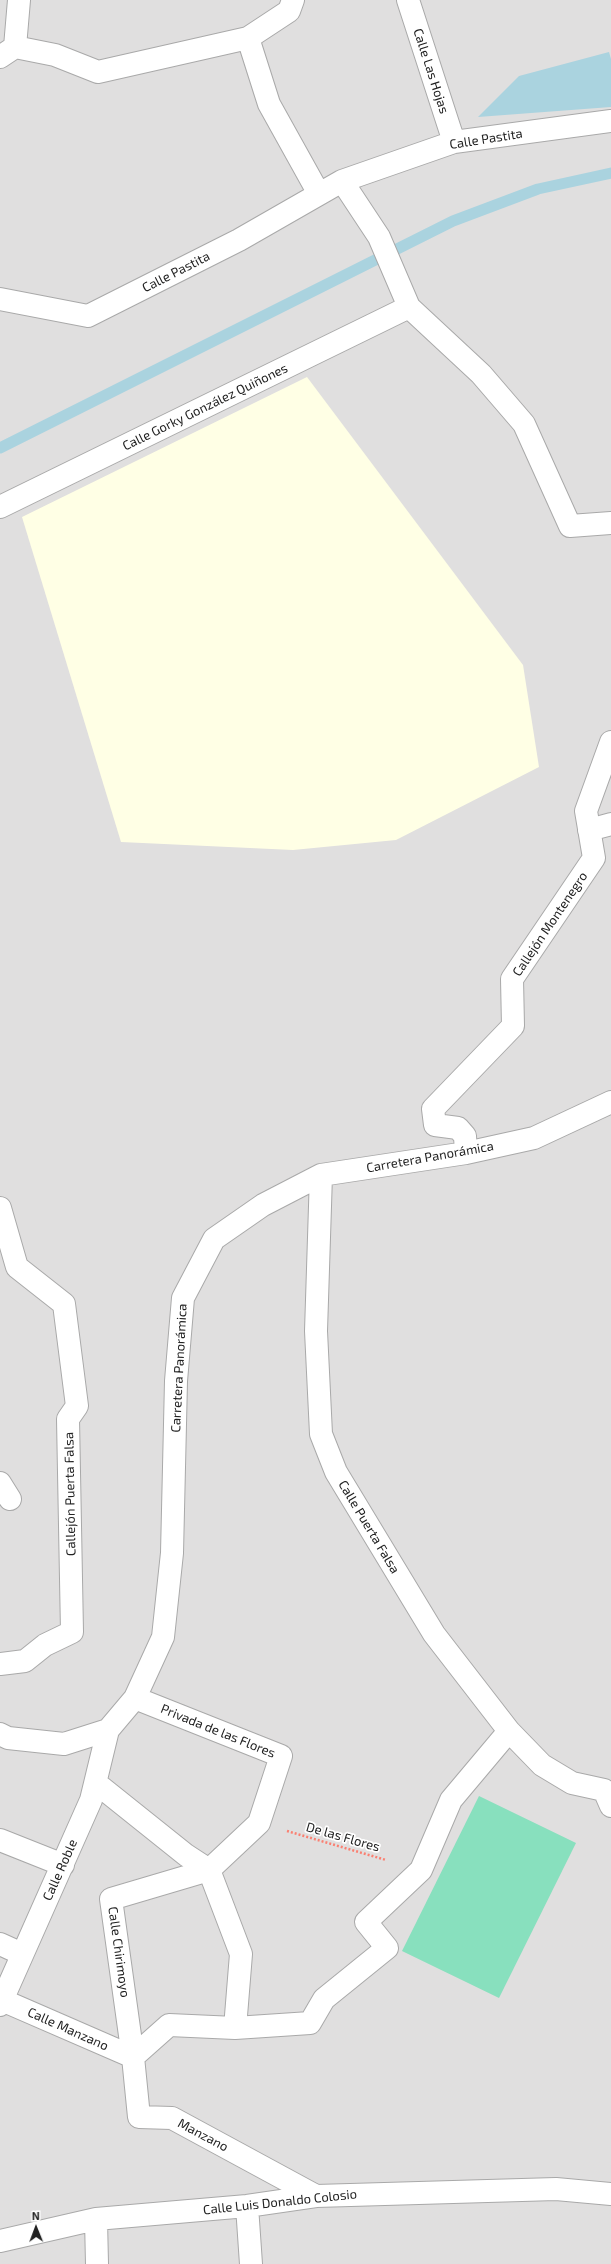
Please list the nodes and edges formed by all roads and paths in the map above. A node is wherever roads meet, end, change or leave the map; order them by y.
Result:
1 (19, 0) edge
2 (293, 0) edge
3 (408, 0) edge
4 (248, 38) junction
5 (8, 52) edge
6 (611, 122) edge
7 (454, 142) junction
8 (342, 181) junction
9 (318, 194) junction
10 (0, 299) edge
11 (409, 307) junction
12 (0, 507) edge
13 (611, 523) edge
14 (611, 742) edge
15 (611, 824) edge
16 (589, 830) junction
17 (611, 1102) edge
18 (466, 1153) junction
19 (321, 1175) junction
20 (0, 1208) edge
21 (0, 1664) edge
22 (135, 1698) junction
23 (108, 1730) junction
24 (509, 1731) junction
25 (0, 1734) edge
26 (96, 1783) junction
27 (609, 1794) edge
28 (259, 1823) junction
29 (0, 1840) edge
30 (63, 1864) junction
31 (209, 1870) junction
32 (421, 1870) junction
33 (0, 1944) edge
34 (22, 1954) junction
35 (1, 2002) edge
36 (236, 2028) junction
37 (133, 2057) junction
38 (611, 2194) edge
39 (316, 2196) junction
40 (246, 2206) junction
41 (96, 2219) junction
42 (0, 2241) edge
43 (97, 2264) edge
44 (251, 2264) edge

1 - 5 street
2 - 4 street
3 - 7 street, Calle Las Hojas
4 - 5 street
4 - 9 street
6 - 7 street, Calle Pastita
7 - 8 street, Calle Pastita
8 - 9 street, Calle Pastita
8 - 11 street
9 - 10 street, Calle Pastita
11 - 12 street, Calle Gorky González Quiñones
11 - 13 street
14 - 16 street, Callejón Montenegro
15 - 16 street
16 - 18 street, Callejón Montenegro
17 - 18 street, Carretera Panorámica
18 - 19 street, Carretera Panorámica
19 - 22 street, Carretera Panorámica
19 - 24 street, Calle Puerta Falsa
20 - 21 street, Callejón Puerta Falsa
22 - 23 street, Carretera Panorámica
22 - 28 street, Privada de las Flores
23 - 25 street
23 - 26 street, Calle Roble
24 - 27 street, Calle Puerta Falsa
24 - 32 street
26 - 30 street, Calle Roble
26 - 31 street
28 - 31 street
28 - 32 path, De las Flores
29 - 30 street
30 - 34 street, Calle Roble
31 - 36 street
31 - 37 street, Calle Chirimoyo
32 - 36 street
33 - 34 street
34 - 35 street, Calle Roble
35 - 37 street, Calle Manzano
36 - 37 street
37 - 39 street, Manzano
38 - 39 street, Calle Luis Donaldo Colosio
39 - 40 street, Calle Luis Donaldo Colosio
40 - 41 street, Calle Luis Donaldo Colosio
40 - 44 street
41 - 42 street, Calle Luis Donaldo Colosio
41 - 43 street

